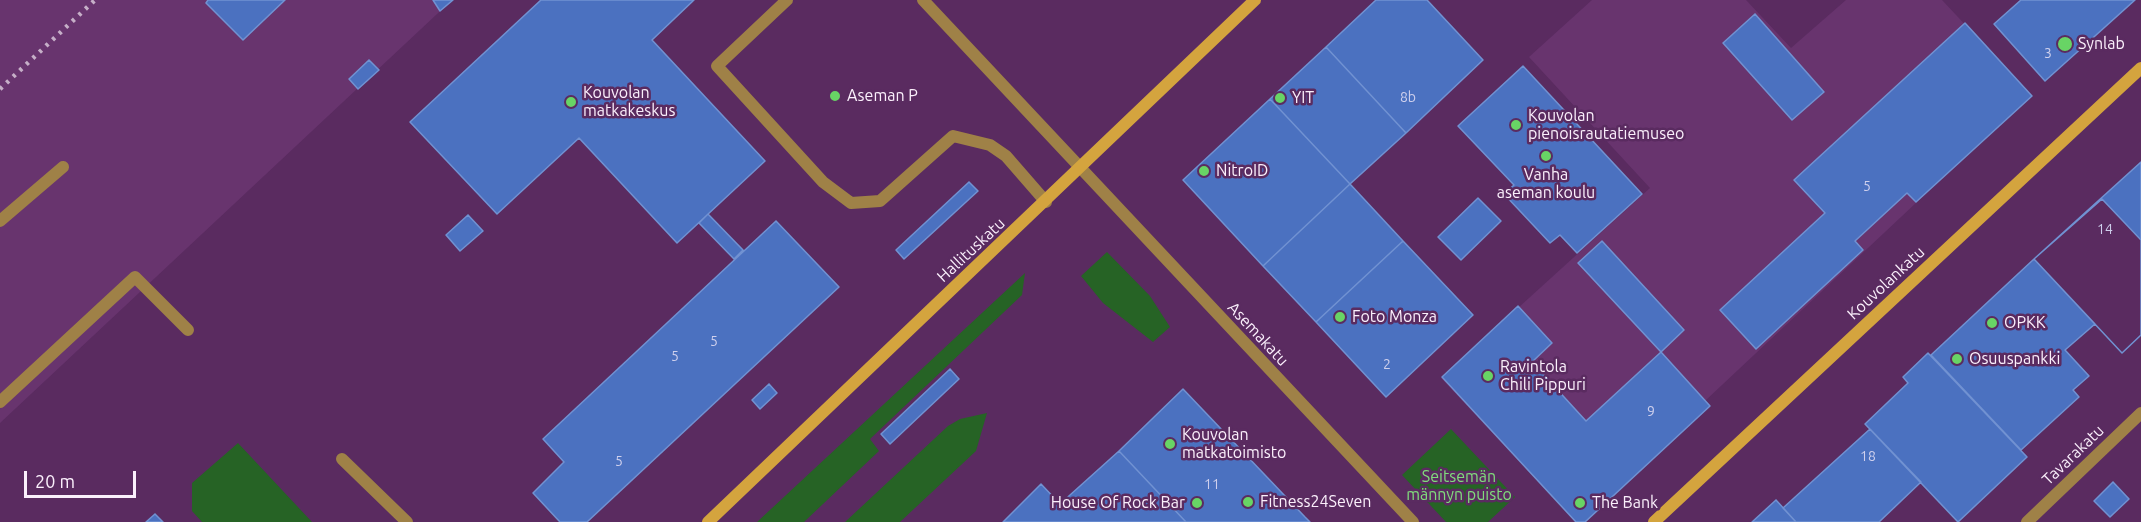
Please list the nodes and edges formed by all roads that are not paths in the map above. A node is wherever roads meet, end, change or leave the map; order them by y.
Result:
1 (788, 0) edge
2 (923, 0) edge
3 (1255, 0) edge
4 (2141, 68) edge
5 (63, 168) dead end
6 (1080, 170) junction
7 (1046, 202) junction
8 (0, 221) edge
9 (188, 330) dead end
10 (0, 402) edge
11 (2141, 413) edge
12 (342, 459) dead end
13 (407, 522) edge
14 (708, 522) edge
15 (1413, 522) edge
16 (1654, 522) edge
17 (2027, 522) edge

1 - 7 street
2 - 6 street, Asemakatu
3 - 6 street, Hallituskatu
4 - 16 street, Kouvolankatu
5 - 8 street
6 - 7 street, Hallituskatu
6 - 15 street, Asemakatu
7 - 14 street, Hallituskatu
9 - 10 street
11 - 17 street, Tavarakatu
12 - 13 street

